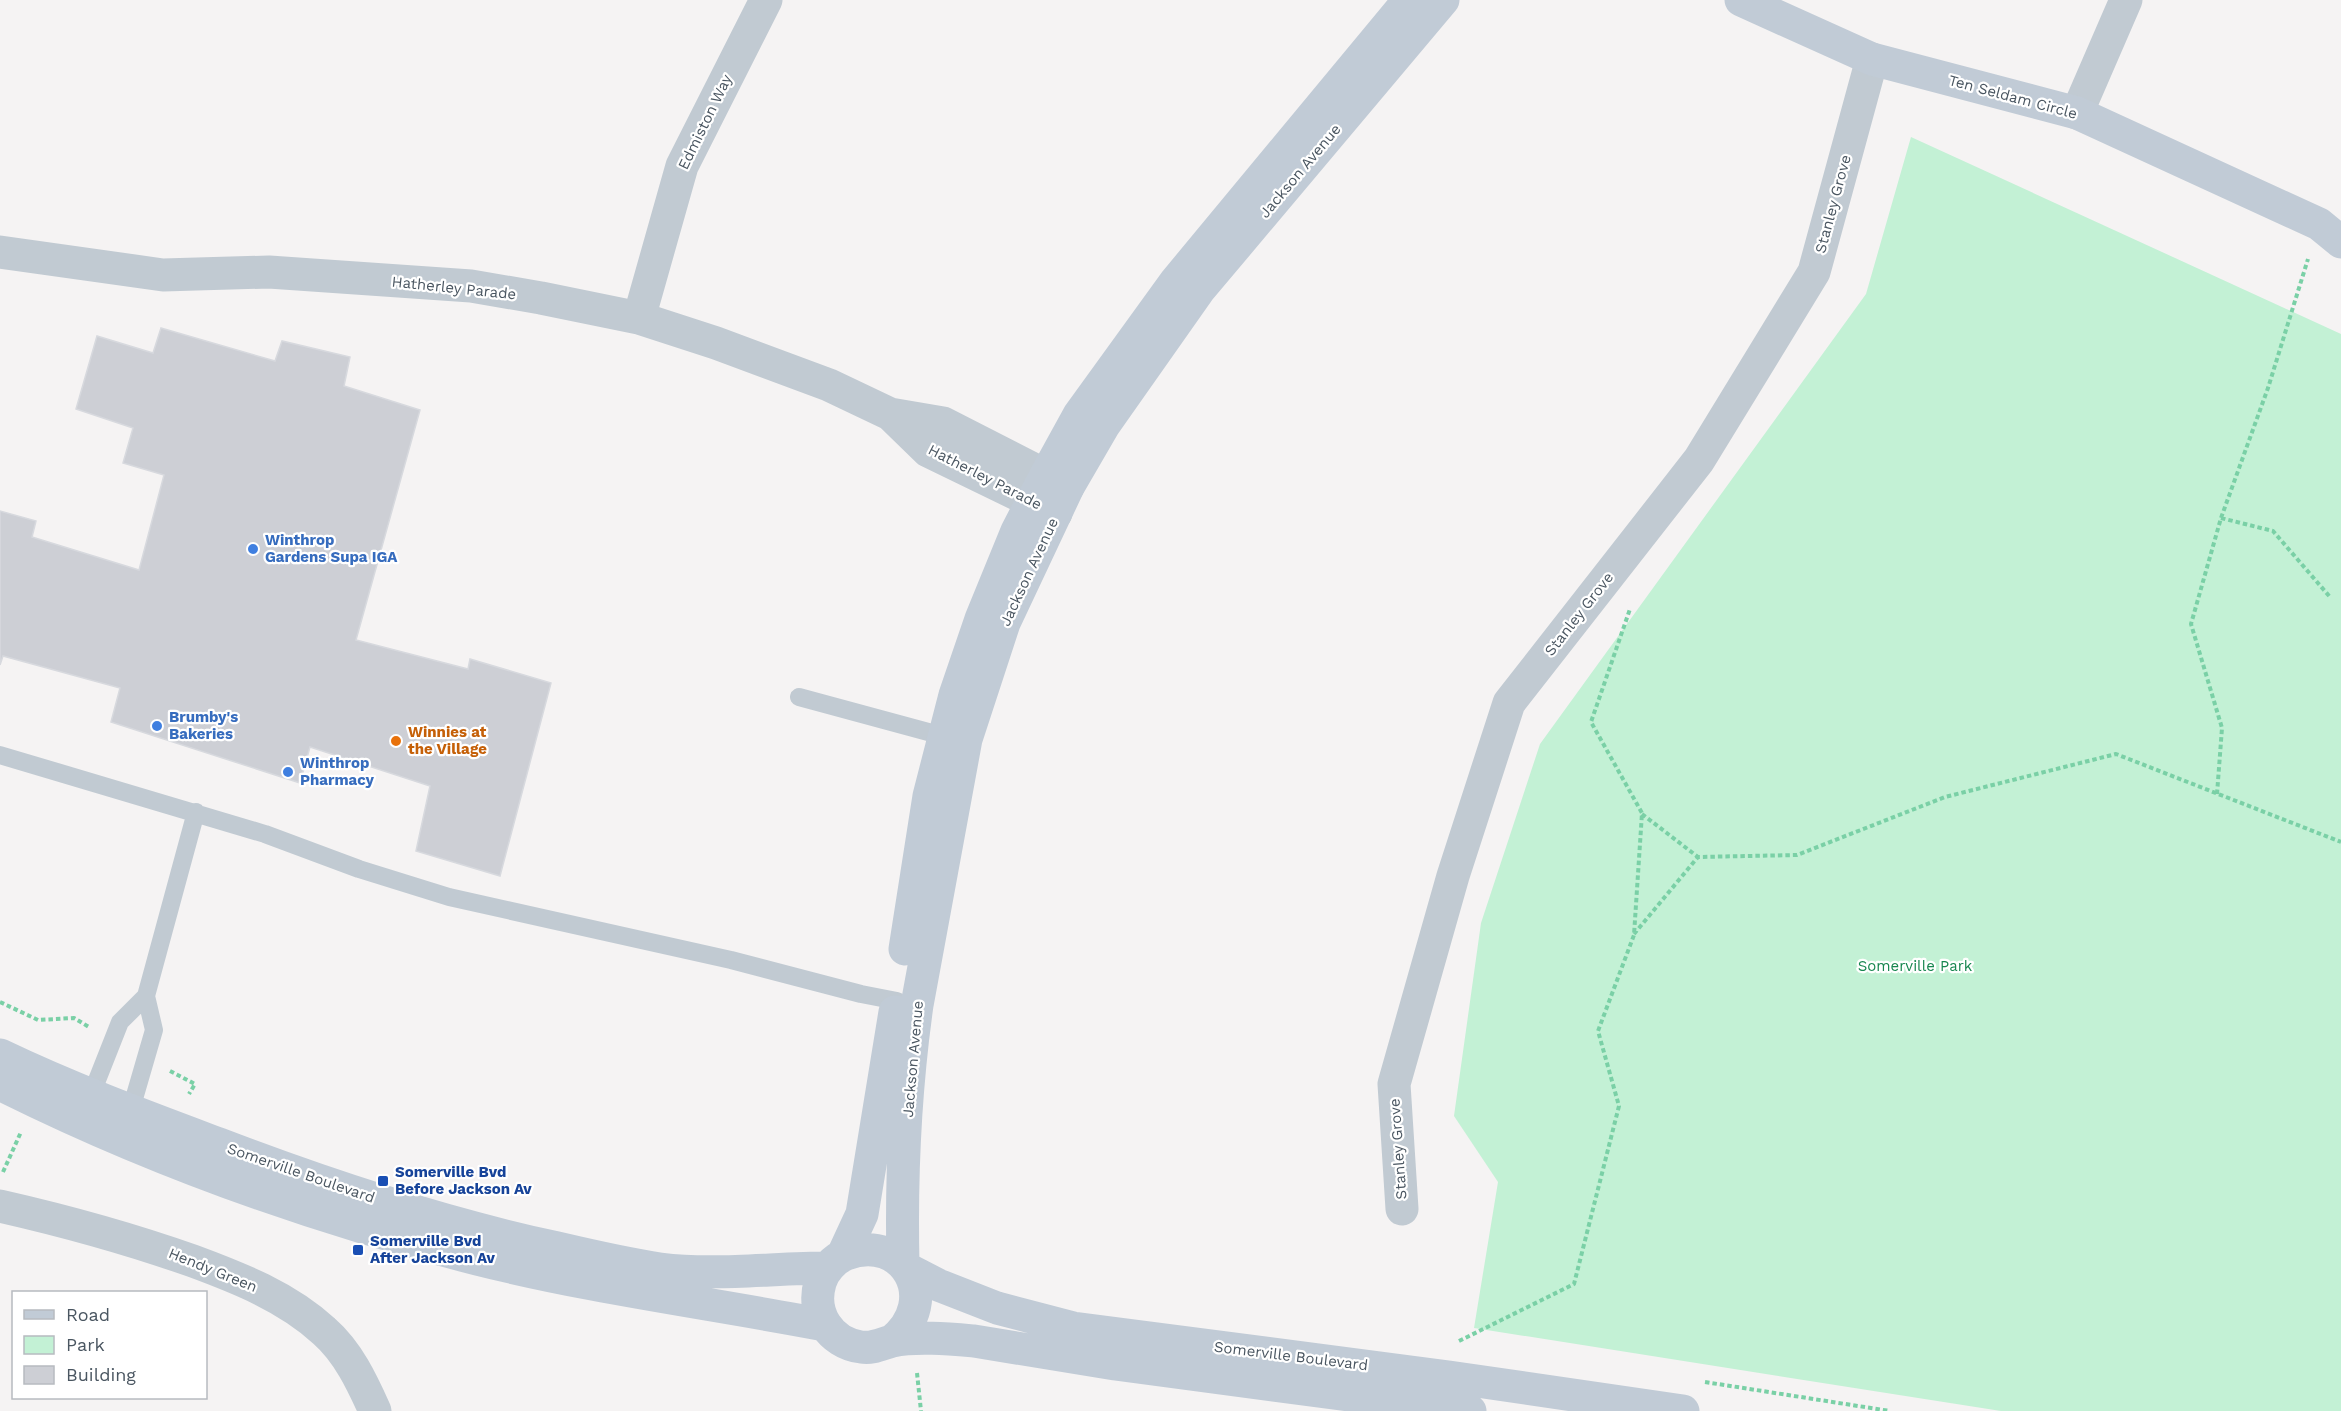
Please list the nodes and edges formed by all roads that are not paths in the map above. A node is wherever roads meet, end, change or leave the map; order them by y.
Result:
1 (766, 0) edge
2 (1409, 0) edge
3 (1443, 0) edge
4 (1741, 0) edge
5 (2126, 0) edge
6 (1872, 59) junction
7 (2077, 113) junction
8 (2330, 233) edge
9 (0, 252) edge
10 (639, 318) junction
11 (1051, 494) junction
12 (799, 697) dead end
13 (943, 736) junction
14 (0, 755) edge
15 (196, 812) junction
16 (146, 996) junction
17 (897, 1001) junction
18 (0, 1055) edge
19 (0, 1084) edge
20 (85, 1110) junction
21 (125, 1126) junction
22 (0, 1206) edge
23 (1402, 1209) dead end
24 (835, 1261) junction
25 (905, 1267) junction
26 (825, 1325) junction
27 (892, 1341) junction
28 (375, 1411) edge
29 (1470, 1411) edge
30 (1683, 1411) edge

1 - 10 street, Edmiston Way
2 - 11 street, Jackson Avenue
3 - 11 street, Jackson Avenue
4 - 6 street, Ten Seldam Circle
5 - 7 street
6 - 7 street, Ten Seldam Circle
6 - 23 street, Stanley Grove
7 - 8 street, Ten Seldam Circle
9 - 10 street, Hatherley Parade
10 - 11 street, Hatherley Parade
11 - 13 street, Jackson Avenue
11 - 25 street, Jackson Avenue
12 - 13 lane
13 - 17 street, Jackson Avenue
14 - 15 lane
15 - 16 lane
15 - 17 lane
16 - 20 lane
16 - 21 lane
17 - 24 street, Jackson Avenue
18 - 20 street, Somerville Boulevard
19 - 20 street, Somerville Boulevard
20 - 21 street, Somerville Boulevard
21 - 24 street, Somerville Boulevard
21 - 26 street, Somerville Boulevard
22 - 28 street, Hendy Green
24 - 25 street, Somerville Boulevard
24 - 26 street
25 - 27 street
25 - 30 street, Somerville Boulevard
26 - 27 street, Somerville Boulevard
27 - 29 street, Somerville Boulevard

